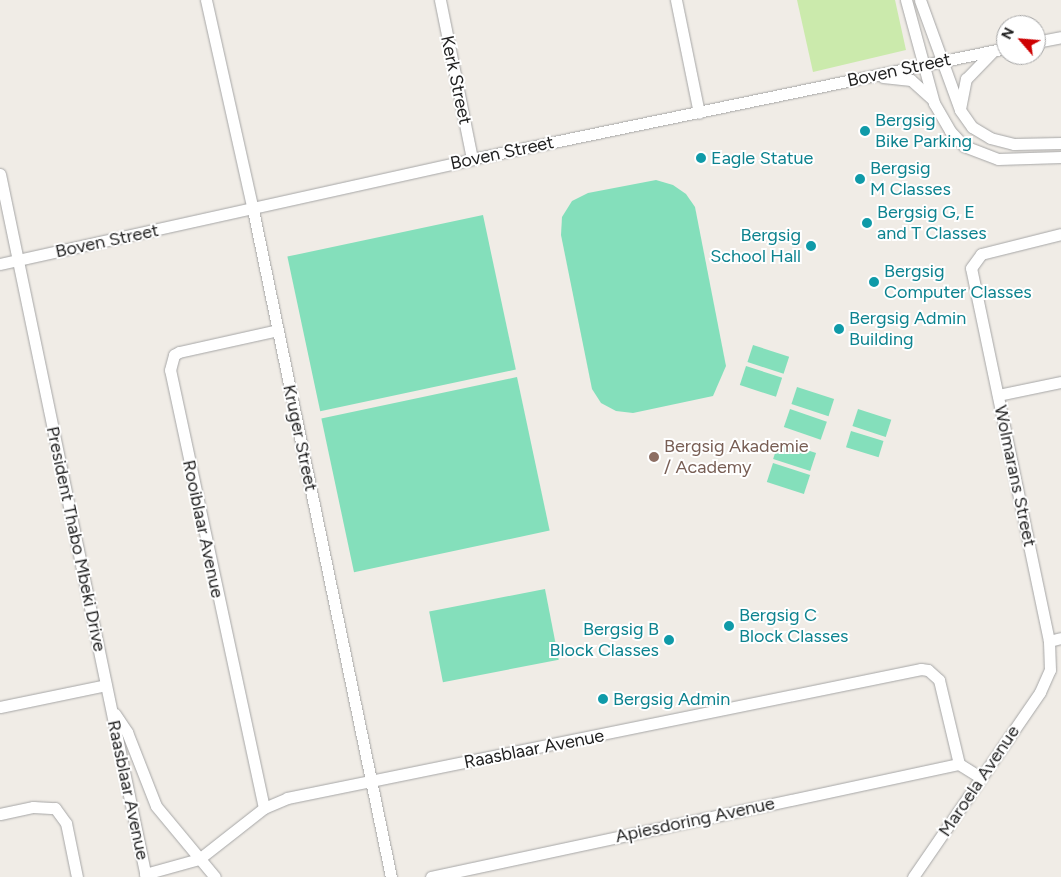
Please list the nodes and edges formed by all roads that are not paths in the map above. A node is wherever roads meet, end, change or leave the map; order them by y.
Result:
1 (206, 0) edge
2 (440, 0) edge
3 (676, 0) edge
4 (906, 0) edge
5 (920, 0) edge
6 (1061, 38) edge
7 (1046, 40) edge
8 (994, 50) joint
9 (940, 62) junction
10 (925, 65) junction
11 (867, 77) junction
12 (934, 103) junction
13 (960, 110) junction
14 (699, 113) junction
15 (1061, 142) edge
16 (1061, 157) edge
17 (472, 159) junction
18 (0, 174) edge
19 (253, 210) junction
20 (1061, 234) edge
21 (18, 260) junction
22 (0, 264) edge
23 (278, 330) junction
24 (1061, 382) edge
25 (998, 395) junction
26 (1061, 638) edge
27 (1049, 641) junction
28 (1044, 684) joint
29 (106, 685) junction
30 (0, 706) edge
31 (110, 706) junction
32 (959, 764) junction
33 (980, 778) junction
34 (371, 782) junction
35 (264, 808) junction
36 (0, 814) edge
37 (199, 859) junction
38 (145, 876) edge
39 (77, 877) edge
40 (215, 877) edge
41 (391, 877) edge
42 (431, 877) edge
43 (913, 877) edge

1 - 19 street, Kruger Street
2 - 17 street, Kerk Street
3 - 14 street
4 - 10 street
5 - 9 street
6 - 7 street
8 - 9 street, Boven Street
8 - 13 street
9 - 10 street, Boven Street
9 - 13 street
10 - 11 street, Boven Street
10 - 12 street
11 - 12 street
11 - 14 street, Boven Street
12 - 16 street
13 - 15 street
14 - 17 street, Boven Street
17 - 19 street, Boven Street
18 - 21 street, President Thabo Mbeki Drive
19 - 21 street, Boven Street
19 - 23 street, Kruger Street
20 - 25 street, Wolmarans Street
21 - 22 street, Boven Street
21 - 29 street, President Thabo Mbeki Drive
23 - 34 street, Kruger Street
23 - 35 street, Rooiblaar Avenue
24 - 25 street
25 - 27 street, Wolmarans Street
26 - 27 street
27 - 28 street, Wolmarans Street
28 - 33 street, Maroela Avenue
29 - 30 street
29 - 31 street, President Thabo Mbeki Drive
31 - 37 street, President Thabo Mbeki Drive
31 - 38 street, Raasblaar Avenue
32 - 33 street
32 - 34 street, Raasblaar Avenue
32 - 42 street, Apiesdoring Avenue
33 - 43 street, Maroela Avenue
34 - 35 street, Raasblaar Avenue
34 - 41 street, Kruger Street
35 - 37 street, Raasblaar Avenue
36 - 39 street
37 - 38 street, Raasblaar Avenue
37 - 40 street, President Thabo Mbeki Drive

